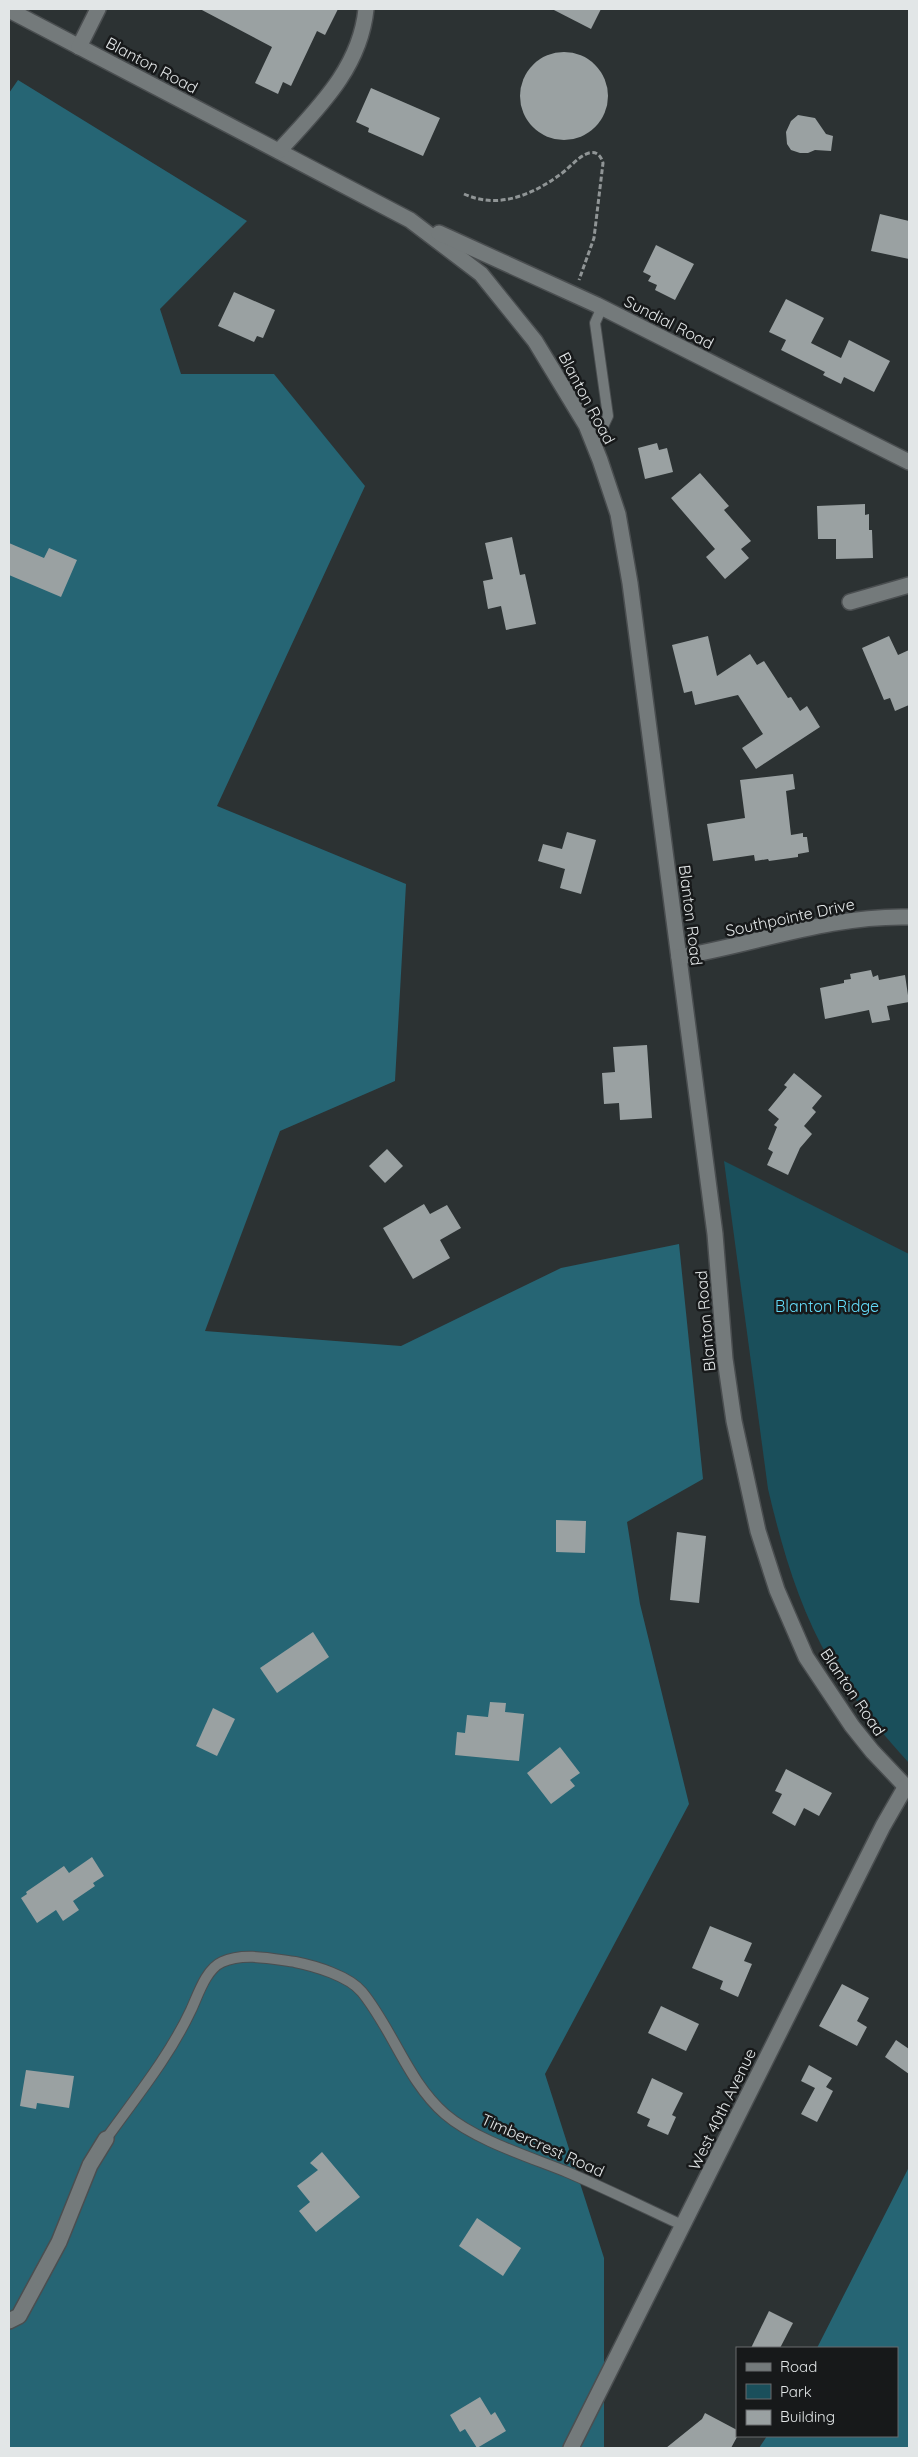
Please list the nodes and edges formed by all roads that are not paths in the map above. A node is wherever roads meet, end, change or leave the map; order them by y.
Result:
1 (98, 9) edge
2 (366, 9) edge
3 (9, 10) edge
4 (79, 47) junction
5 (279, 151) junction
6 (410, 220) junction
7 (602, 307) junction
8 (594, 446) junction
9 (909, 462) edge
10 (909, 585) edge
11 (850, 602) dead end
12 (909, 917) edge
13 (679, 956) junction
14 (908, 1788) edge
15 (106, 2139) joint
16 (684, 2226) junction
17 (9, 2321) edge
18 (571, 2448) edge

1 - 4 street
2 - 5 street
3 - 4 street, Blanton Road
4 - 5 street, Blanton Road
5 - 6 street, Blanton Road
6 - 7 street, Sundial Road
6 - 8 street, Blanton Road
7 - 8 lane
7 - 9 street, Sundial Road
8 - 13 street, Blanton Road
10 - 11 street
12 - 13 street, Southpointe Drive
13 - 14 street, Blanton Road
14 - 16 street, West 40th Avenue
15 - 16 lane, Timbercrest Road
15 - 17 street
16 - 18 street, West 40th Avenue

